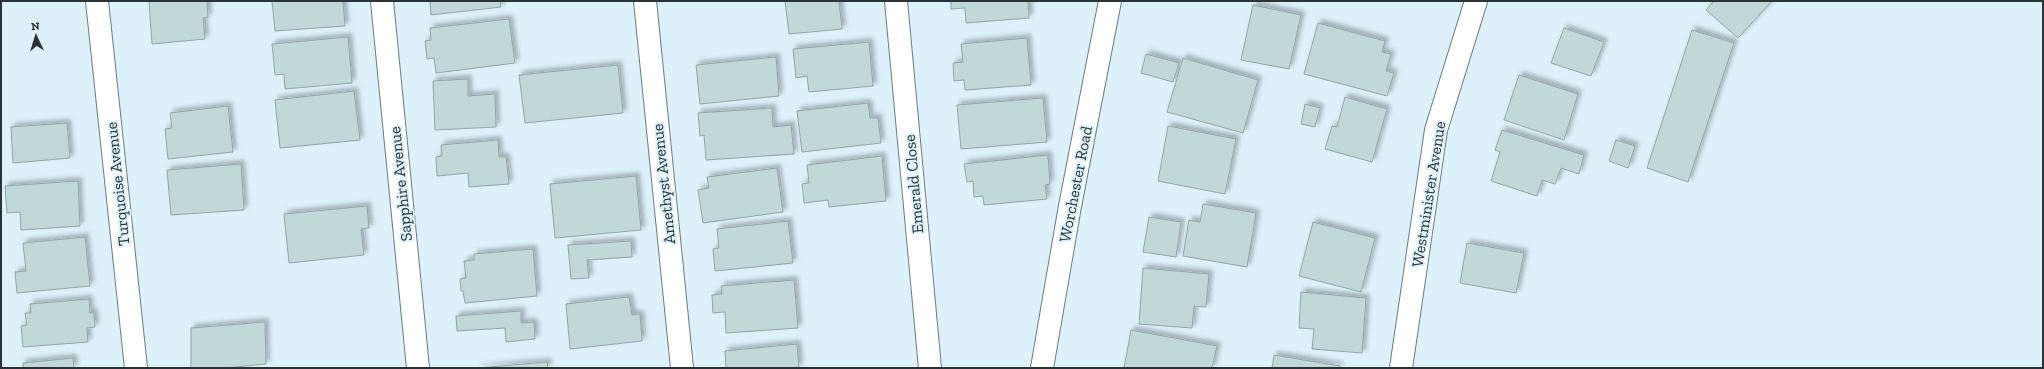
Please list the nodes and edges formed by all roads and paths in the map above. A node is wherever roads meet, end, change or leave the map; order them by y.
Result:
1 (98, 1) edge
2 (382, 1) edge
3 (645, 1) edge
4 (896, 1) edge
5 (1110, 1) edge
6 (1476, 1) edge
7 (136, 368) edge
8 (418, 368) edge
9 (682, 368) edge
10 (930, 368) edge
11 (1042, 368) edge
12 (1401, 368) edge

1 - 7 street, Turquoise Avenue
2 - 8 street, Sapphire Avenue
3 - 9 street, Amethyst Avenue
4 - 10 street, Emerald Close
5 - 11 street, Worchester Road
6 - 12 street, Westminister Avenue

